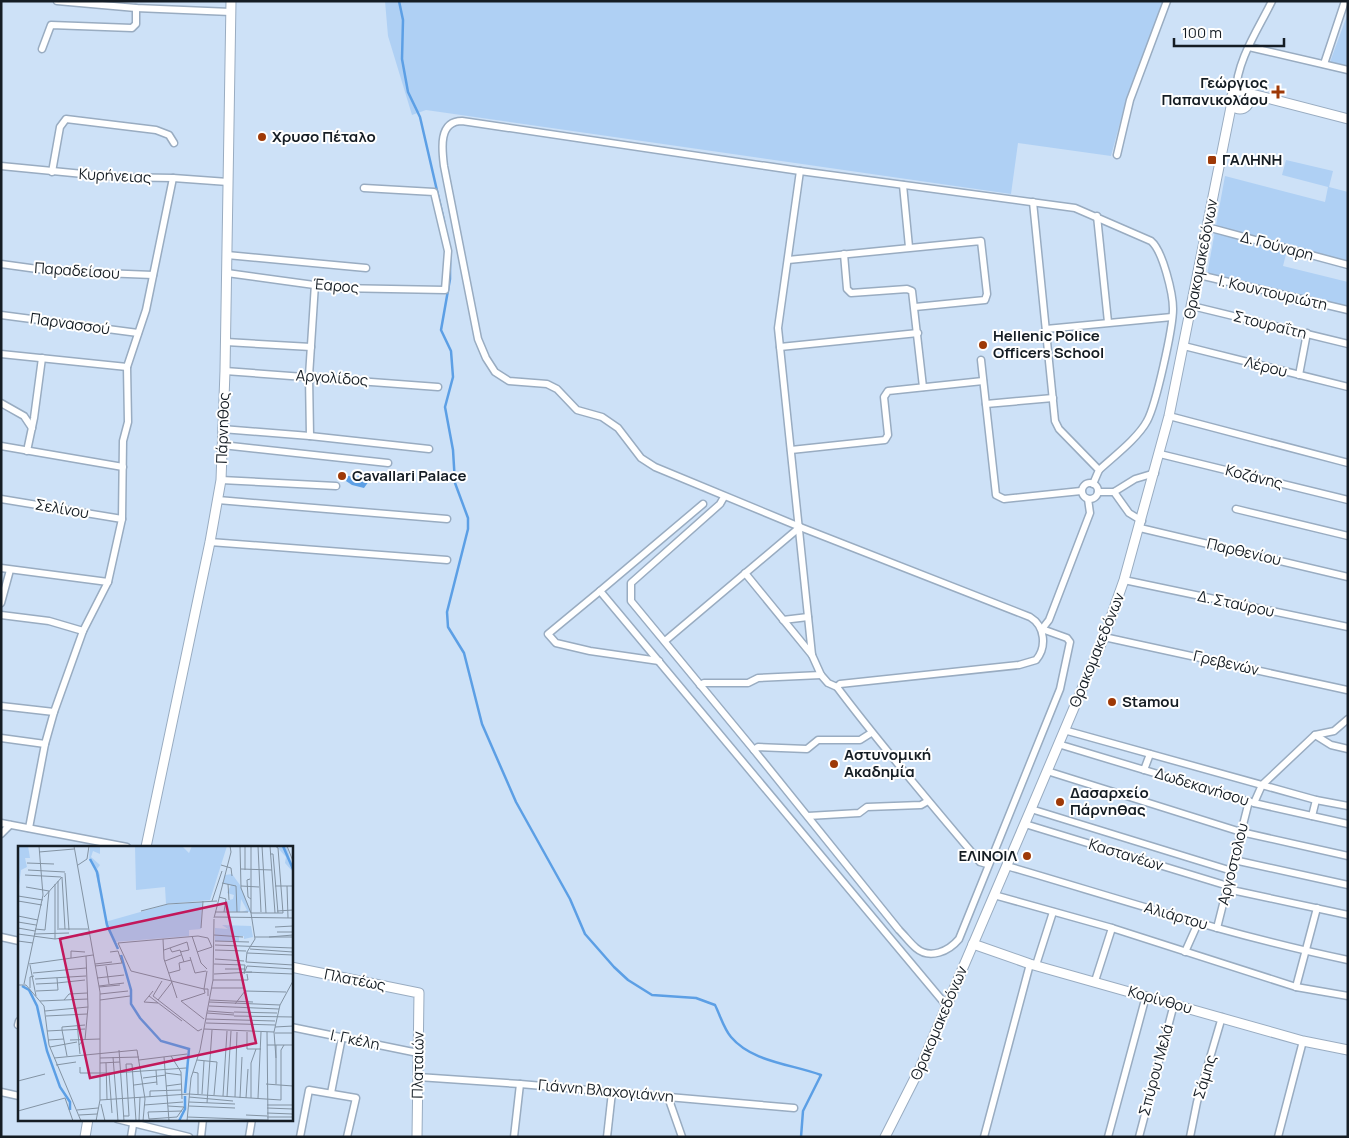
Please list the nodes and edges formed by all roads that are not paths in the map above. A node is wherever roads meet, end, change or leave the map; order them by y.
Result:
1 (57, 1) edge
2 (231, 1) edge
3 (1167, 1) edge
4 (1272, 1) edge
5 (1346, 1) edge
6 (136, 8) junction
7 (231, 12) junction
8 (1249, 47) junction
9 (42, 49) dead end
10 (1324, 64) junction
11 (1348, 70) edge
12 (1240, 92) junction
13 (1270, 99) junction
14 (1232, 102) junction
15 (1245, 106) junction
16 (1348, 119) edge
17 (1226, 135) junction
18 (174, 143) dead end
19 (1117, 155) dead end
20 (1, 166) edge
21 (800, 171) junction
22 (52, 172) junction
23 (173, 178) junction
24 (228, 182) junction
25 (903, 186) junction
26 (364, 188) dead end
27 (1033, 202) junction
28 (1097, 216) junction
29 (1207, 227) junction
30 (909, 247) junction
31 (844, 254) junction
32 (227, 255) junction
33 (788, 260) junction
34 (1, 264) edge
35 (1348, 265) edge
36 (366, 268) dead end
37 (227, 274) junction
38 (1199, 275) junction
39 (152, 276) junction
40 (315, 284) junction
41 (1192, 306) junction
42 (915, 307) junction
43 (1348, 310) edge
44 (1, 315) edge
45 (1172, 317) junction
46 (1108, 322) junction
47 (1046, 329) junction
48 (138, 333) junction
49 (918, 333) junction
50 (1307, 333) junction
51 (226, 342) junction
52 (1348, 344) edge
53 (1184, 346) junction
54 (780, 347) junction
55 (312, 348) junction
56 (1, 354) edge
57 (42, 358) junction
58 (981, 360) dead end
59 (127, 367) junction
60 (225, 371) junction
61 (1299, 375) junction
62 (309, 376) junction
63 (983, 381) junction
64 (438, 387) dead end
65 (923, 387) junction
66 (1348, 387) edge
67 (1052, 398) junction
68 (1, 403) edge
69 (986, 404) junction
70 (1169, 416) junction
71 (32, 428) junction
72 (222, 429) junction
73 (310, 436) junction
74 (222, 445) junction
75 (1, 446) edge
76 (429, 449) dead end
77 (791, 450) junction
78 (27, 451) junction
79 (1160, 454) junction
80 (388, 463) dead end
81 (1348, 463) edge
82 (122, 467) junction
83 (1100, 470) junction
84 (1155, 473) junction
85 (221, 480) junction
86 (1093, 484) junction
87 (336, 486) dead end
88 (1081, 491) junction
89 (1098, 492) junction
90 (1114, 492) junction
91 (724, 497) junction
92 (1, 499) edge
93 (1088, 499) junction
94 (218, 500) junction
95 (1348, 500) edge
96 (703, 504) dead end
97 (1236, 509) dead end
98 (122, 519) junction
99 (447, 519) dead end
100 (1141, 524) junction
101 (800, 527) junction
102 (1348, 536) edge
103 (210, 542) junction
104 (447, 560) dead end
105 (1, 568) edge
106 (10, 570) junction
107 (745, 573) junction
108 (1348, 577) edge
109 (1124, 580) junction
110 (108, 582) junction
111 (600, 591) junction
112 (1, 603) edge
113 (1, 616) edge
114 (808, 617) junction
115 (783, 620) junction
116 (1348, 627) edge
117 (1042, 629) junction
118 (83, 631) junction
119 (1104, 638) junction
120 (665, 641) junction
121 (812, 655) junction
122 (659, 661) junction
123 (821, 675) junction
124 (700, 685) junction
125 (837, 686) junction
126 (1348, 691) edge
127 (1, 706) edge
128 (54, 712) junction
129 (1348, 719) edge
130 (1064, 730) junction
131 (871, 733) junction
132 (1315, 735) junction
133 (1, 738) edge
134 (45, 744) junction
135 (1058, 744) junction
136 (1348, 749) edge
137 (754, 750) junction
138 (1150, 754) junction
139 (1144, 770) junction
140 (1047, 771) junction
141 (1262, 785) junction
142 (1316, 800) junction
143 (928, 801) junction
144 (1251, 802) junction
145 (1348, 806) edge
146 (1032, 809) junction
147 (808, 816) junction
148 (1312, 816) junction
149 (1, 823) edge
150 (1025, 824) junction
151 (1348, 824) edge
152 (10, 825) junction
153 (29, 828) junction
154 (1241, 832) junction
155 (1, 834) edge
156 (122, 846) edge
157 (146, 846) edge
158 (1348, 856) edge
159 (1234, 860) junction
160 (987, 864) junction
161 (1007, 866) junction
162 (1232, 871) junction
163 (1348, 885) edge
164 (1227, 888) junction
165 (994, 894) junction
166 (1317, 908) junction
167 (1053, 912) junction
168 (1348, 915) edge
169 (1198, 923) junction
170 (1112, 928) junction
171 (1217, 928) junction
172 (1, 937) edge
173 (18, 942) edge
174 (973, 944) junction
175 (1306, 951) junction
176 (1185, 952) junction
177 (1348, 960) edge
178 (1033, 964) junction
179 (292, 967) edge
180 (1095, 981) junction
181 (1296, 986) junction
182 (419, 993) joint
183 (1146, 996) junction
184 (1348, 996) edge
185 (1174, 1004) junction
186 (946, 1005) junction
187 (1222, 1017) junction
188 (292, 1027) edge
189 (342, 1037) junction
190 (1303, 1041) junction
191 (1348, 1050) edge
192 (418, 1053) junction
193 (418, 1077) junction
194 (520, 1084) junction
195 (1, 1092) edge
196 (612, 1092) junction
197 (331, 1093) junction
198 (18, 1096) edge
199 (668, 1097) junction
200 (794, 1108) dead end
201 (88, 1120) edge
202 (204, 1120) edge
203 (252, 1120) edge
204 (134, 1121) edge
205 (156, 1133) edge
206 (85, 1137) edge
207 (131, 1137) edge
208 (189, 1137) edge
209 (201, 1137) edge
210 (249, 1137) edge
211 (300, 1137) edge
212 (347, 1137) edge
213 (417, 1137) edge
214 (514, 1137) edge
215 (606, 1137) edge
216 (682, 1137) edge
217 (884, 1137) edge
218 (984, 1137) edge
219 (1108, 1137) edge
220 (1139, 1137) edge
221 (1190, 1137) edge
222 (1278, 1137) edge

1 - 6 street
2 - 7 main road, Πάρνηθος
3 - 19 street
4 - 8 street
5 - 10 street
6 - 7 street
6 - 9 street
7 - 24 main road, Πάρνηθος
8 - 10 street
8 - 12 street
10 - 11 street
12 - 13 main road
12 - 14 main road, Θρακομακεδόνων
12 - 15 main road
13 - 15 main road
13 - 16 main road
14 - 15 main road
14 - 17 main road, Θρακομακεδόνων
15 - 17 main road, Θρακομακεδόνων
17 - 29 main road, Θρακομακεδόνων
18 - 22 street
20 - 22 street, Κυρήνειας
21 - 25 street
21 - 33 street
21 - 91 street
22 - 23 street, Κυρήνειας
23 - 24 street, Κυρήνειας
23 - 39 street
24 - 32 main road, Πάρνηθος
25 - 27 street
25 - 30 street
26 - 40 street, Έαρος
27 - 28 street
27 - 47 street
28 - 45 street
28 - 46 street
29 - 35 street, Δ. Γούναρη
29 - 38 main road, Θρακομακεδόνων
30 - 31 street
30 - 42 street
31 - 33 street
31 - 42 street
32 - 36 street
32 - 37 main road, Πάρνηθος
33 - 54 street
34 - 39 street, Παραδείσου
37 - 40 street, Έαρος
37 - 51 main road, Πάρνηθος
38 - 41 main road, Θρακομακεδόνων
38 - 43 street, Ι. Κουντουριώτη
39 - 48 street
40 - 55 street
41 - 50 street, Στουραΐτη
41 - 53 main road, Θρακομακεδόνων
42 - 49 street
44 - 48 street, Παρνασσού
45 - 46 street
45 - 83 street
46 - 47 street
47 - 67 street
48 - 59 street
49 - 54 street
49 - 65 street
50 - 52 street, Στουραΐτη
50 - 61 street
51 - 55 street
51 - 60 main road, Πάρνηθος
53 - 61 street, Λέρου
53 - 70 main road, Θρακομακεδόνων
54 - 77 street
55 - 62 street
56 - 57 street
57 - 59 street
57 - 71 street
58 - 63 street
59 - 82 street
60 - 62 street, Αργολίδος
60 - 72 main road, Πάρνηθος
61 - 66 street, Λέρου
62 - 64 street, Αργολίδος
62 - 73 street
63 - 65 street
63 - 69 street
65 - 77 street
67 - 69 street
67 - 83 street
68 - 71 street
69 - 88 street
70 - 79 main road, Θρακομακεδόνων
70 - 81 street
71 - 78 street
72 - 73 street
72 - 74 main road, Πάρνηθος
73 - 76 street
74 - 80 street
74 - 85 main road, Πάρνηθος
75 - 78 street
77 - 101 street
78 - 82 street
79 - 84 main road, Θρακομακεδόνων
79 - 95 street, Κοζάνης
82 - 98 street
83 - 86 street
84 - 90 street
84 - 100 main road, Θρακομακεδόνων
85 - 87 street
85 - 94 main road, Πάρνηθος
86 - 88 street
86 - 89 street
88 - 93 street
89 - 90 street
89 - 93 street
90 - 100 street
91 - 101 street
91 - 120 street
92 - 98 street, Σελίνου
93 - 117 street
94 - 99 street
94 - 103 main road, Πάρνηθος
96 - 111 street
97 - 102 street
98 - 110 street
100 - 108 street, Παρθενίου
100 - 109 main road, Θρακομακεδόνων
101 - 107 street
101 - 114 street
101 - 117 street
103 - 104 street
103 - 157 main road, Πάρνηθος
105 - 106 street
106 - 110 street
106 - 112 street
107 - 115 street
107 - 120 street
109 - 116 street, Δ. Σταύρου
109 - 119 main road, Θρακομακεδόνων
110 - 118 street
111 - 122 street
111 - 122 street
113 - 118 street
114 - 115 street
114 - 121 street
115 - 121 street
117 - 125 street
117 - 160 street
118 - 128 street
119 - 126 street, Γρεβενών
119 - 130 main road, Θρακομακεδόνων
120 - 124 street
121 - 123 street
122 - 186 street
123 - 124 street
123 - 125 street
124 - 137 street
125 - 131 street
127 - 128 street
128 - 134 street
129 - 132 street
130 - 135 main road, Θρακομακεδόνων
130 - 138 street, Δωδεκανήσου
131 - 137 street
131 - 143 street
132 - 136 street
132 - 141 street
133 - 134 street
134 - 153 street
135 - 139 street, Δωδεκανήσου
135 - 140 main road, Θρακομακεδόνων
137 - 147 street
138 - 139 street
138 - 141 street, Δωδεκανήσου
139 - 144 street, Δωδεκανήσου
140 - 146 main road, Θρακομακεδόνων
140 - 154 street
141 - 142 street, Δωδεκανήσου
141 - 144 street, Αργοστολου
142 - 145 street, Δωδεκανήσου
142 - 148 street
143 - 147 street
143 - 160 street
144 - 148 street, Δωδεκανήσου
144 - 154 street, Αργοστολου
146 - 150 main road, Θρακομακεδόνων
146 - 162 street
147 - 160 street
148 - 151 street, Δωδεκανήσου
149 - 152 street
150 - 161 main road, Θρακομακεδόνων
150 - 164 street, Καστανέων
152 - 153 street
152 - 155 street
153 - 156 street
154 - 158 street
154 - 159 street, Αργοστολου
159 - 162 street, Αργοστολου
159 - 163 street
161 - 165 main road, Θρακομακεδόνων
161 - 169 street, Αλιάρτου
162 - 164 street, Αργοστολου
164 - 166 street, Καστανέων
164 - 171 street, Αργοστολου
165 - 167 street
165 - 174 main road, Θρακομακεδόνων
166 - 168 street, Καστανέων
166 - 175 street
167 - 170 street
167 - 178 street
169 - 171 street, Αλιάρτου
169 - 176 street
170 - 176 street
170 - 180 street
171 - 175 street, Αλιάρτου
172 - 173 street
174 - 178 main road, Κορίνθου
174 - 186 main road, Θρακομακεδόνων
175 - 177 street, Αλιάρτου
175 - 181 street
176 - 181 street
178 - 180 main road, Κορίνθου
178 - 218 street
179 - 182 main road, Πλατέως
180 - 183 main road, Κορίνθου
181 - 184 street
182 - 192 main road, Πλαταιών
183 - 185 main road, Κορίνθου
183 - 219 street
185 - 187 main road, Κορίνθου
185 - 220 street, Σπύρου Μελά
186 - 217 main road, Θρακομακεδόνων
187 - 190 main road, Κορίνθου
187 - 221 street, Σάμης
188 - 189 street, Ι. Γκέλη
189 - 192 street, Ι. Γκέλη
189 - 197 street
190 - 191 main road, Κορίνθου
190 - 222 street
192 - 193 main road, Πλαταιών
193 - 194 street, Γιάννη Βλαχογιάννη
193 - 213 main road, Πλαταιών
194 - 196 street, Γιάννη Βλαχογιάννη
194 - 214 street
195 - 198 street
196 - 199 street, Γιάννη Βλαχογιάννη
196 - 215 street
197 - 211 street
197 - 212 street
199 - 200 street, Γιάννη Βλαχογιάννη
199 - 216 street
201 - 206 main road
202 - 209 street
203 - 210 street
204 - 205 street
204 - 207 street
205 - 208 street

